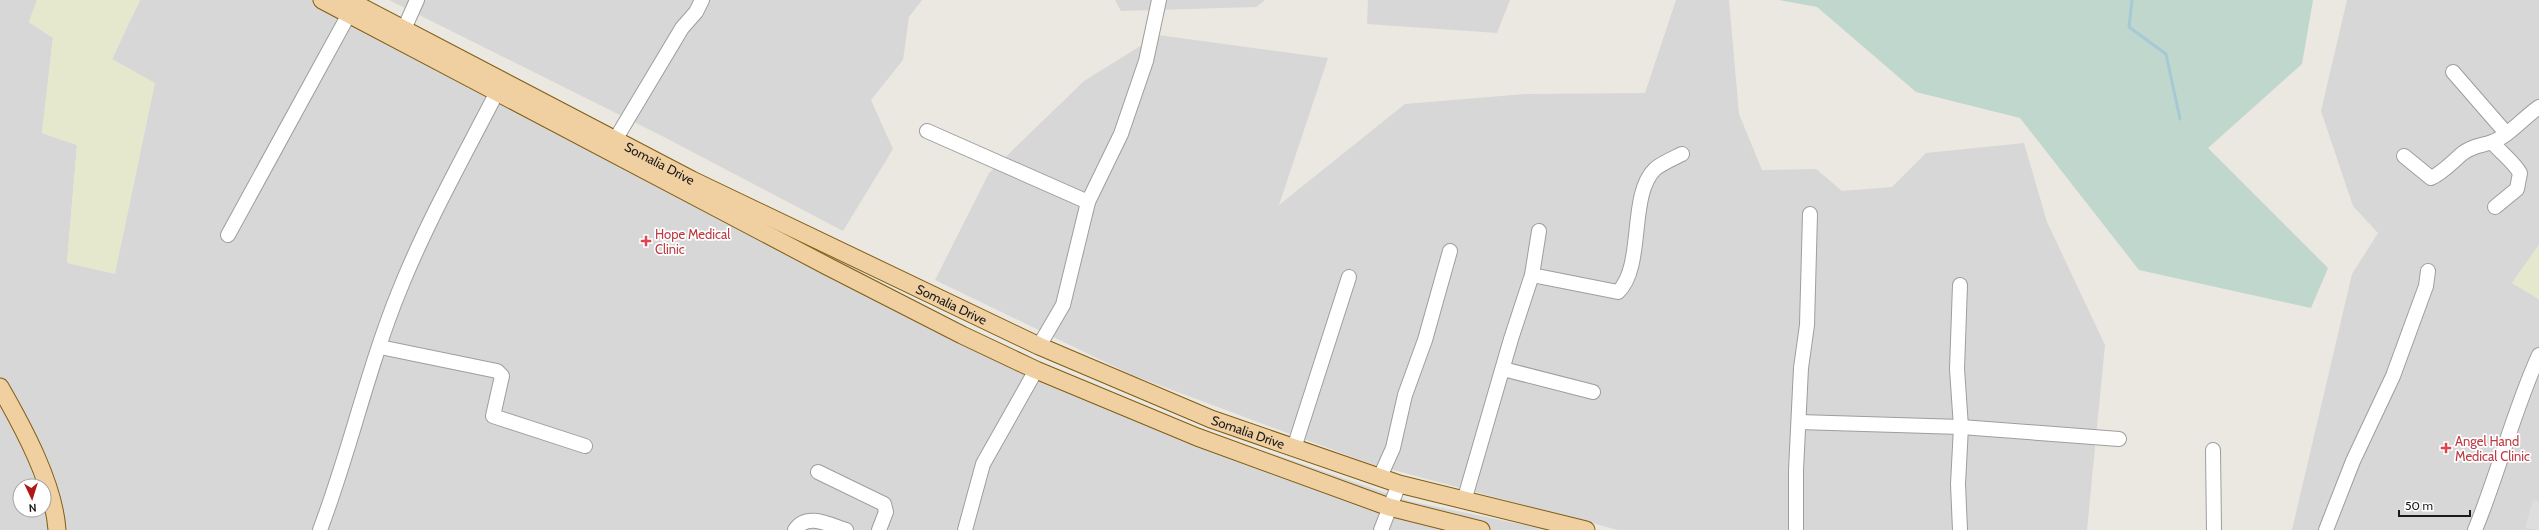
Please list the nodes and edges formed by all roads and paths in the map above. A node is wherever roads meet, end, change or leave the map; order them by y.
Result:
1 (322, 0) edge
2 (417, 0) edge
3 (702, 0) edge
4 (1159, 0) edge
5 (349, 4) edge
6 (404, 29) junction
7 (2453, 72) dead end
8 (496, 94) junction
9 (2539, 107) edge
10 (927, 131) dead end
11 (2506, 133) junction
12 (616, 140) junction
13 (2492, 142) junction
14 (1682, 154) dead end
15 (2404, 156) dead end
16 (1088, 202) junction
17 (2495, 207) dead end
18 (1810, 214) dead end
19 (1540, 231) dead end
20 (228, 234) dead end
21 (1450, 251) dead end
22 (2428, 271) dead end
23 (1532, 275) junction
24 (1349, 277) dead end
25 (1960, 285) dead end
26 (1040, 346) junction
27 (380, 347) junction
28 (2539, 355) edge
29 (1503, 369) junction
30 (1036, 370) junction
31 (0, 387) edge
32 (1593, 392) dead end
33 (1799, 422) junction
34 (1961, 427) junction
35 (2119, 439) dead end
36 (585, 446) dead end
37 (1294, 448) junction
38 (2213, 450) dead end
39 (818, 472) dead end
40 (1380, 478) junction
41 (1399, 484) junction
42 (1464, 501) junction
43 (1389, 507) junction
44 (1462, 528) edge
45 (56, 530) edge
46 (320, 530) edge
47 (795, 530) edge
48 (846, 530) edge
49 (879, 530) edge
50 (965, 530) edge
51 (1381, 530) edge
52 (1481, 530) edge
53 (1586, 530) edge
54 (1796, 530) edge
55 (1960, 530) edge
56 (2214, 530) edge
57 (2326, 530) edge
58 (2475, 530) edge

1 - 5 main road, Somalia Drive
2 - 6 street
3 - 12 street
4 - 16 street
5 - 6 main road, Somalia Drive
5 - 8 main road, Somalia Drive
5 - 20 street
6 - 12 main road, Somalia Drive
7 - 11 street
8 - 27 street
8 - 30 main road, Somalia Drive
9 - 11 street
10 - 16 street
11 - 13 street
12 - 26 main road, Somalia Drive
13 - 15 street
13 - 17 street
14 - 23 street
16 - 26 street
18 - 33 street
19 - 23 street
21 - 40 street
22 - 57 street
23 - 29 street
24 - 37 street
25 - 34 street
26 - 37 main road, Somalia Drive
27 - 36 street
27 - 46 street
28 - 58 street
29 - 32 street
29 - 42 street
30 - 43 main road, Somalia Drive
30 - 50 street
31 - 45 main road
33 - 34 street
33 - 54 street
34 - 35 street
34 - 55 street
37 - 40 main road, Somalia Drive
38 - 56 street
39 - 49 street
40 - 41 main road, Somalia Drive
41 - 42 main road, Somalia Drive
41 - 43 street
42 - 53 main road, Somalia Drive
43 - 44 main road, Somalia Drive
43 - 51 street
44 - 52 main road, Somalia Drive
47 - 48 street

